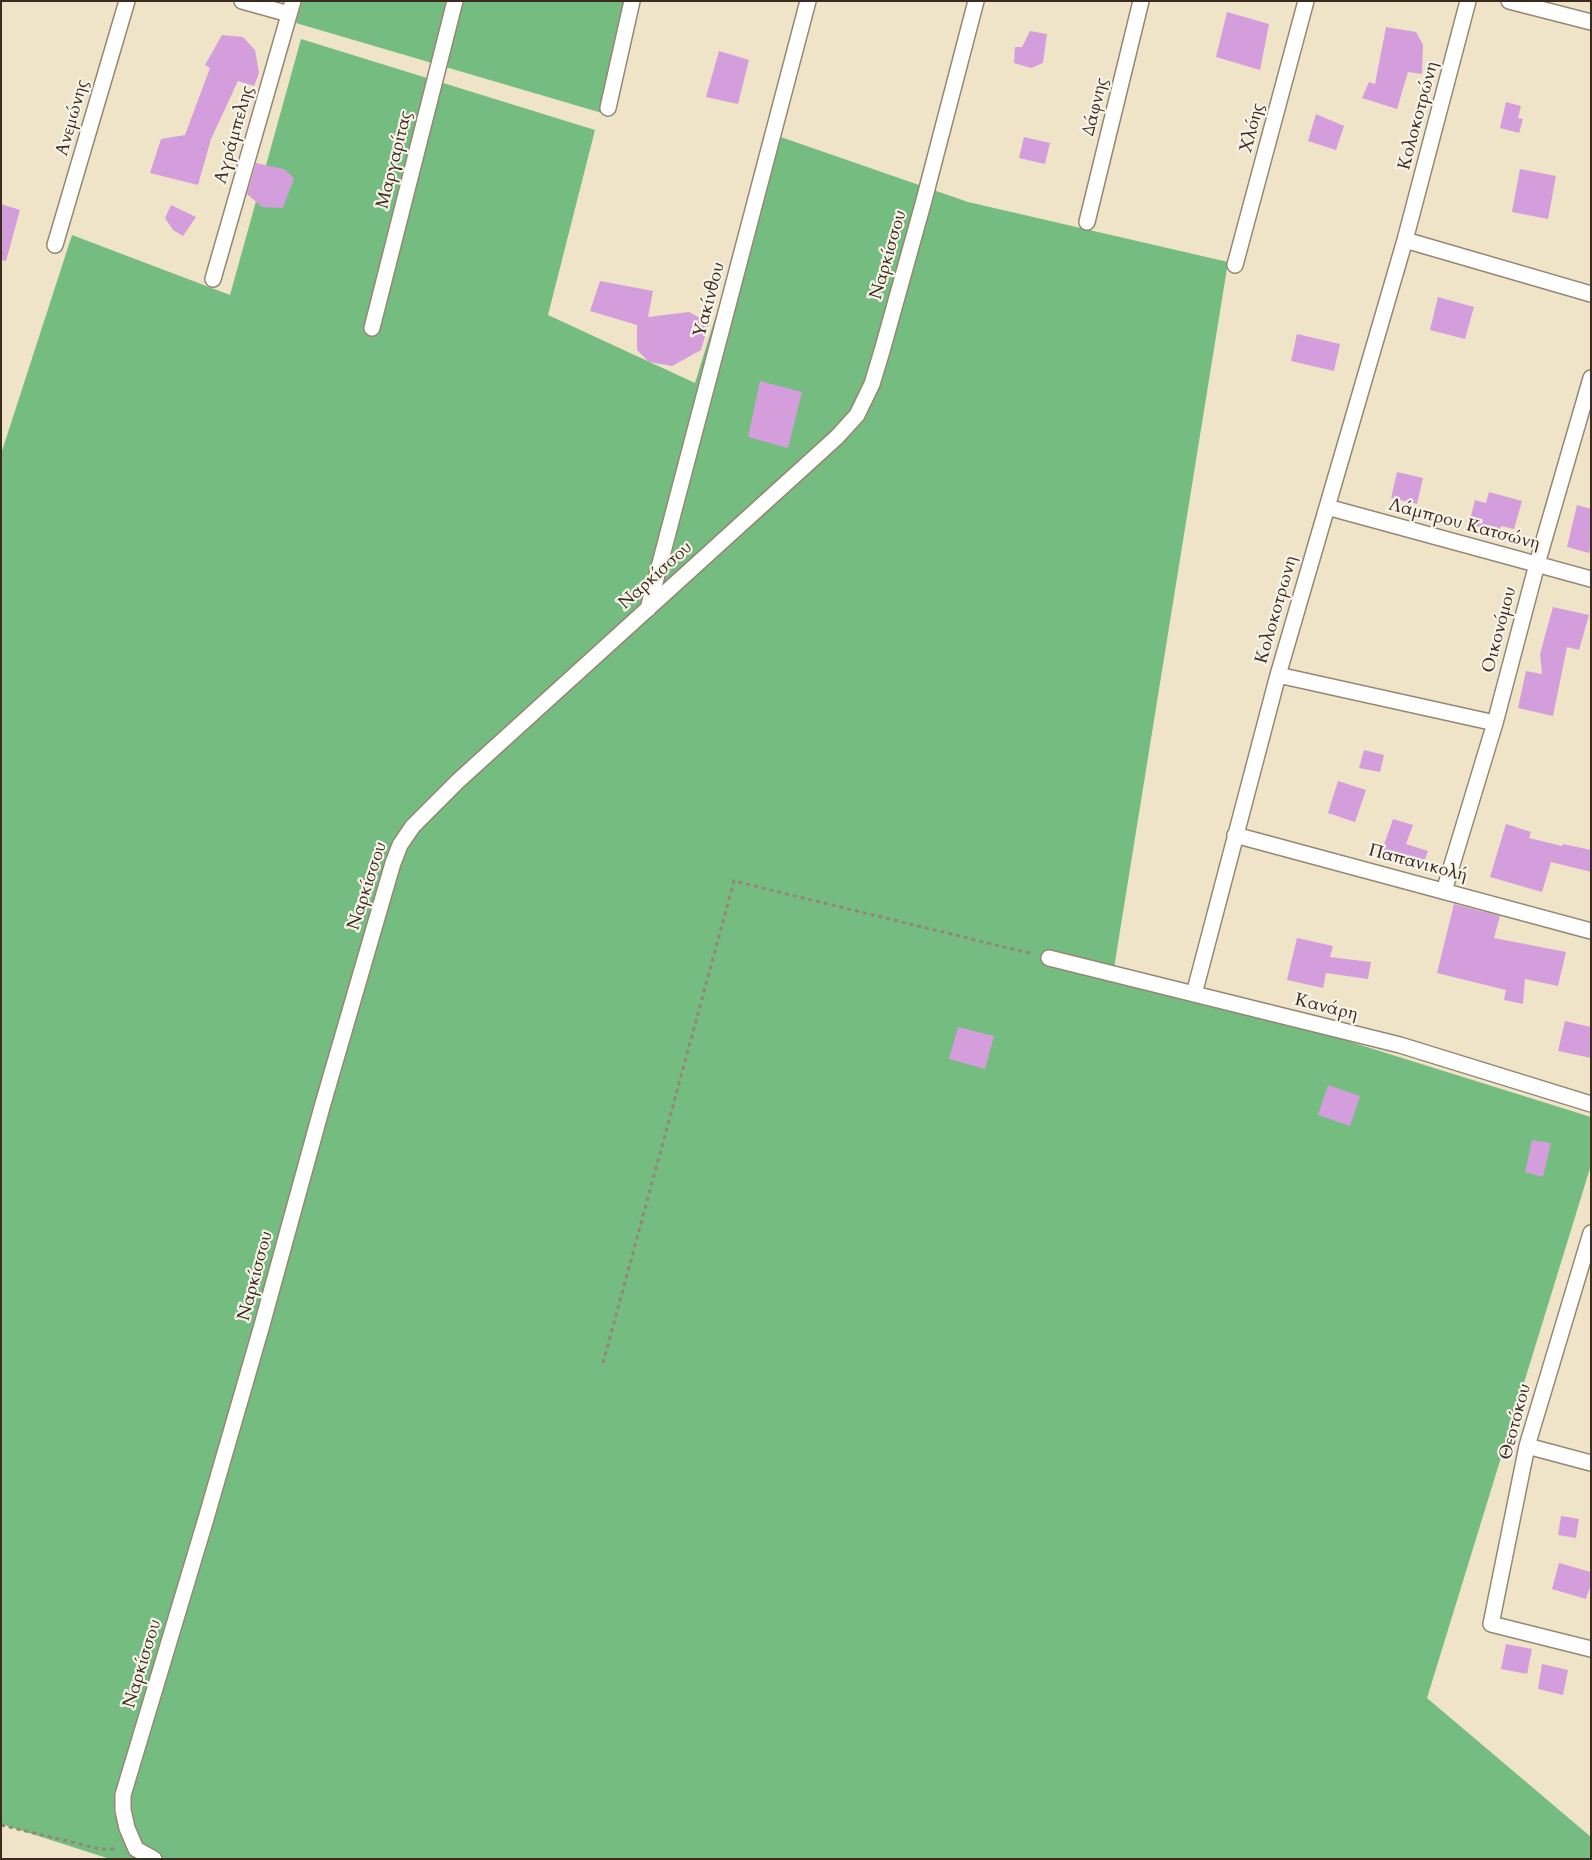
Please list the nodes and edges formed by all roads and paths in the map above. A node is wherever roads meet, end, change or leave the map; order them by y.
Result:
1 (126, 1) edge
2 (242, 1) edge
3 (456, 1) edge
4 (632, 1) edge
5 (808, 1) edge
6 (976, 1) edge
7 (1141, 1) edge
8 (1306, 1) edge
9 (1468, 1) edge
10 (1510, 1) edge
11 (291, 8) edge
12 (1591, 22) edge
13 (608, 108) dead end
14 (1087, 222) dead end
15 (1405, 240) junction
16 (55, 245) dead end
17 (1235, 265) dead end
18 (213, 279) dead end
19 (1591, 294) edge
20 (372, 328) dead end
21 (1591, 378) edge
22 (1327, 507) junction
23 (1537, 564) junction
24 (1591, 579) edge
25 (648, 609) junction
26 (1278, 675) junction
27 (1495, 723) junction
28 (1235, 835) junction
29 (1444, 890) junction
30 (1591, 931) edge
31 (1049, 958) joint
32 (1194, 994) junction
33 (1591, 1104) edge
34 (1591, 1233) edge
35 (1576, 1287) junction
36 (1591, 1291) edge
37 (603, 1363) dead end
38 (1527, 1446) junction
39 (1591, 1463) edge
40 (1591, 1649) edge
41 (1, 1825) edge
42 (136, 1849) junction
43 (154, 1859) edge

1 - 16 street, Ανεμώνης
2 - 11 street
3 - 20 street, Μαργαρίτας
4 - 13 street
5 - 25 street, Υακίνθου
6 - 25 street, Ναρκίσσου
7 - 14 street, Δάφνης
8 - 17 street, Χλόης
9 - 15 street, Κολοκοτρώνη
10 - 12 street
11 - 18 street, Αγράμπελης
15 - 19 street
15 - 22 street, Κολοκοτρωνη
21 - 23 street, Οικονόμου
22 - 23 street, Λάμπρου Κατσώνη
22 - 26 street, Κολοκοτρωνη
23 - 24 street, Λάμπρου Κατσώνη
23 - 27 street, Οικονόμου
25 - 42 street, Ναρκίσσου
26 - 27 street
26 - 28 street, Κολοκοτρωνη
27 - 29 street, Οικονόμου
28 - 29 street, Παπανικολή
28 - 32 street, Κολοκοτρωνη
29 - 30 street, Παπανικολή
31 - 32 street, Κανάρη
31 - 37 path
32 - 33 street, Κανάρη
34 - 35 street, Θεοτόκου
35 - 36 street
35 - 38 street, Θεοτόκου
38 - 39 street
38 - 40 street, Θεοτόκου
41 - 42 path
42 - 43 street

